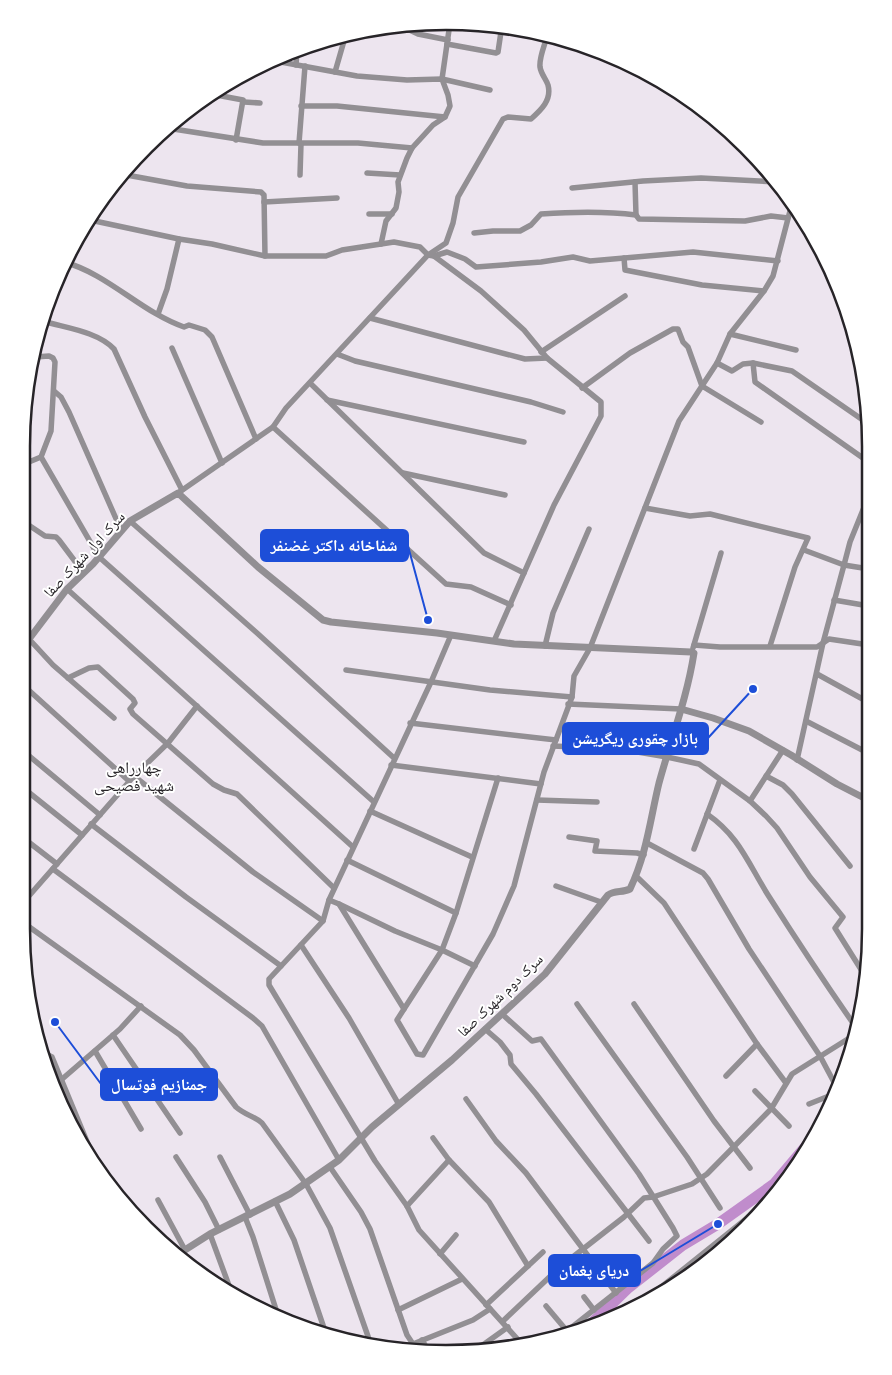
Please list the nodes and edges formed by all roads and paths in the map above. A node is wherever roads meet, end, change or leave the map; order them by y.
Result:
1 (449, 30) edge
2 (413, 32) edge
3 (501, 34) edge
4 (448, 42) junction
5 (545, 42) edge
6 (343, 43) edge
7 (296, 58) edge
8 (285, 63) edge
9 (296, 65) junction
10 (305, 66) junction
11 (335, 72) junction
12 (442, 79) junction
13 (490, 90) dead end
14 (222, 96) edge
15 (244, 102) junction
16 (260, 103) dead end
17 (301, 106) junction
18 (445, 117) junction
19 (176, 130) edge
20 (236, 140) junction
21 (300, 144) junction
22 (412, 148) junction
23 (367, 173) dead end
24 (300, 175) dead end
25 (130, 176) edge
26 (400, 176) junction
27 (767, 181) edge
28 (635, 182) junction
29 (572, 188) dead end
30 (337, 198) dead end
31 (264, 202) junction
32 (790, 212) edge
33 (369, 214) dead end
34 (392, 214) junction
35 (636, 215) junction
36 (788, 218) junction
37 (96, 221) edge
38 (474, 233) dead end
39 (179, 239) junction
40 (382, 244) junction
41 (431, 255) junction
42 (265, 256) junction
43 (624, 258) junction
44 (778, 260) junction
45 (72, 264) edge
46 (764, 291) junction
47 (625, 296) dead end
48 (158, 314) junction
49 (370, 318) junction
50 (49, 323) edge
51 (730, 334) junction
52 (172, 348) dead end
53 (796, 350) dead end
54 (541, 352) junction
55 (337, 354) junction
56 (40, 357) edge
57 (547, 358) junction
58 (717, 363) junction
59 (753, 364) junction
60 (310, 383) junction
61 (702, 386) junction
62 (582, 388) junction
63 (54, 391) junction
64 (327, 400) junction
65 (563, 412) dead end
66 (861, 419) edge
67 (761, 422) dead end
68 (273, 427) junction
69 (256, 439) junction
70 (524, 442) dead end
71 (41, 457) junction
72 (862, 457) edge
73 (30, 462) edge
74 (222, 463) junction
75 (401, 472) junction
76 (180, 492) junction
77 (505, 496) dead end
78 (645, 508) junction
79 (862, 517) edge
80 (130, 522) junction
81 (30, 526) edge
82 (589, 529) dead end
83 (121, 530) junction
84 (804, 550) junction
85 (721, 553) dead end
86 (99, 557) junction
87 (844, 565) junction
88 (862, 568) edge
89 (83, 572) junction
90 (524, 574) junction
91 (67, 589) junction
92 (834, 600) junction
93 (511, 605) junction
94 (862, 605) edge
95 (451, 635) junction
96 (31, 637) joint
97 (494, 641) junction
98 (823, 643) junction
99 (862, 644) edge
100 (545, 646) junction
101 (770, 646) junction
102 (590, 648) junction
103 (693, 648) junction
104 (346, 670) dead end
105 (817, 674) junction
106 (68, 678) junction
107 (431, 682) junction
108 (30, 691) edge
109 (572, 697) junction
110 (862, 699) edge
111 (568, 704) junction
112 (197, 706) junction
113 (681, 709) junction
114 (114, 718) dead end
115 (806, 721) junction
116 (410, 724) junction
117 (556, 740) junction
118 (168, 743) junction
119 (553, 746) junction
120 (783, 750) junction
121 (862, 750) edge
122 (667, 756) junction
123 (30, 757) edge
124 (394, 758) junction
125 (797, 760) junction
126 (391, 765) junction
127 (134, 776) junction
128 (766, 776) junction
129 (498, 778) junction
130 (720, 780) junction
131 (129, 781) junction
132 (541, 784) junction
133 (30, 793) edge
134 (862, 797) edge
135 (537, 800) junction
136 (750, 801) junction
137 (374, 802) junction
138 (597, 802) dead end
139 (370, 811) junction
140 (707, 814) junction
141 (100, 815) junction
142 (92, 824) junction
143 (82, 835) junction
144 (569, 837) dead end
145 (647, 843) junction
146 (30, 844) edge
147 (353, 847) junction
148 (694, 849) dead end
149 (644, 855) junction
150 (472, 857) junction
151 (347, 860) junction
152 (55, 866) junction
153 (850, 866) dead end
154 (636, 876) junction
155 (556, 886) dead end
156 (334, 888) junction
157 (30, 896) edge
158 (329, 900) junction
159 (601, 902) junction
160 (339, 904) junction
161 (456, 912) junction
162 (323, 921) junction
163 (30, 927) edge
164 (301, 945) junction
165 (442, 950) junction
166 (281, 966) junction
167 (475, 966) junction
168 (860, 967) edge
169 (577, 1004) dead end
170 (634, 1004) dead end
171 (141, 1006) junction
172 (404, 1009) junction
173 (502, 1014) junction
174 (852, 1021) edge
175 (485, 1029) junction
176 (113, 1035) junction
177 (847, 1039) edge
178 (758, 1044) junction
179 (95, 1051) junction
180 (50, 1056) edge
181 (820, 1056) junction
182 (726, 1076) dead end
183 (61, 1080) junction
184 (833, 1080) edge
185 (786, 1083) junction
186 (755, 1092) dead end
187 (826, 1097) edge
188 (466, 1099) dead end
189 (71, 1103) joint
190 (398, 1103) junction
191 (809, 1104) dead end
192 (771, 1109) junction
193 (77, 1120) edge
194 (789, 1126) dead end
195 (141, 1129) dead end
196 (180, 1133) dead end
197 (362, 1138) junction
198 (433, 1138) dead end
199 (735, 1147) junction
200 (176, 1157) dead end
201 (220, 1157) dead end
202 (339, 1160) junction
203 (449, 1160) junction
204 (330, 1167) junction
205 (750, 1168) dead end
206 (700, 1178) junction
207 (306, 1184) junction
208 (654, 1197) junction
209 (158, 1200) dead end
210 (275, 1201) junction
211 (406, 1206) junction
212 (720, 1208) dead end
213 (628, 1213) junction
214 (247, 1216) junction
215 (219, 1230) junction
216 (210, 1234) junction
217 (456, 1235) dead end
218 (649, 1241) dead end
219 (582, 1249) junction
220 (185, 1250) joint
221 (543, 1252) dead end
222 (440, 1254) junction
223 (528, 1266) junction
224 (462, 1279) junction
225 (228, 1283) edge
226 (616, 1293) junction
227 (584, 1297) dead end
228 (546, 1306) dead end
229 (488, 1307) junction
230 (275, 1308) edge
231 (398, 1310) junction
232 (594, 1310) junction
233 (503, 1321) junction
234 (574, 1325) edge
235 (323, 1327) edge
236 (508, 1327) junction
237 (564, 1328) edge
238 (368, 1338) edge
239 (517, 1338) edge
240 (422, 1340) junction
241 (412, 1343) edge
242 (414, 1343) edge
243 (486, 1343) edge
244 (424, 1344) edge

1 - 4 street
2 - 4 street
3 - 4 street
4 - 12 street
5 - 41 street
6 - 11 street
7 - 9 street
8 - 9 street
9 - 10 street
10 - 11 street
10 - 17 street
11 - 12 street
12 - 13 street
12 - 18 street
14 - 15 street
15 - 16 street
15 - 20 street
17 - 18 street
17 - 21 street
18 - 22 street
19 - 20 street
20 - 21 street
21 - 22 street
21 - 24 street
22 - 26 street
23 - 26 street
25 - 31 street
26 - 34 street
27 - 28 street
28 - 29 street
28 - 35 street
30 - 31 street
31 - 42 street
32 - 36 street
33 - 34 street
34 - 40 street
35 - 36 street
35 - 38 street
36 - 44 street
37 - 39 street
39 - 42 street
39 - 48 street
40 - 41 street
40 - 42 street
41 - 43 street
41 - 49 street
41 - 54 street
43 - 44 street
43 - 46 street
44 - 46 street
45 - 48 street
46 - 51 street
47 - 54 street
48 - 69 street
49 - 55 street
49 - 57 street
50 - 76 street
51 - 53 street
51 - 58 street
52 - 74 street
54 - 57 street
55 - 60 street
55 - 65 street
56 - 63 street
57 - 62 street
58 - 59 street
58 - 61 street
59 - 66 street
59 - 72 street
60 - 64 street
60 - 68 street
61 - 62 street
61 - 67 street
61 - 78 street
62 - 90 street
63 - 71 street
63 - 83 street
64 - 70 street
64 - 75 street
68 - 69 street
68 - 93 street
69 - 74 street
71 - 73 street
71 - 86 street
74 - 76 street
75 - 77 street
75 - 90 street
76 - 80 street, سرک اول شهرک صفا
76 - 95 street
78 - 84 street
78 - 102 street
79 - 87 street
80 - 83 street, سرک اول شهرک صفا
80 - 124 street
81 - 89 street
82 - 100 street
83 - 86 street, سرک اول شهرک صفا
84 - 87 street
84 - 101 street
85 - 103 street
86 - 89 street, سرک اول شهرک صفا
86 - 137 street
87 - 88 street
87 - 92 street
89 - 91 street, سرک اول شهرک صفا
90 - 93 street
91 - 96 street, سرک اول شهرک صفا
91 - 112 street
92 - 94 street
92 - 98 street
93 - 97 street
95 - 97 street
95 - 107 street
96 - 106 street
97 - 100 street
98 - 99 street
98 - 101 street
98 - 105 street
100 - 102 street
101 - 103 street
102 - 103 street
102 - 109 street
103 - 113 street, سرک دوم شهرک صفا
104 - 107 street
105 - 110 street
105 - 115 street
106 - 114 street
106 - 118 street
107 - 109 street
107 - 116 street
108 - 131 street
109 - 111 street
111 - 113 street
111 - 117 street
112 - 118 street
112 - 147 street
113 - 120 street
113 - 122 street, سرک دوم شهرک صفا
115 - 121 street
115 - 125 street
116 - 117 street
116 - 124 street
117 - 119 street
118 - 127 street
118 - 156 street
119 - 122 street
119 - 132 street
120 - 125 street
120 - 128 street
122 - 130 street
122 - 145 street, سرک دوم شهرک صفا
123 - 141 street
124 - 126 street
125 - 134 street
126 - 129 street
126 - 137 street
127 - 131 street
127 - 162 street
128 - 136 street
128 - 153 street
129 - 132 street
129 - 150 street
130 - 136 street
130 - 140 street
131 - 141 street
132 - 135 street
133 - 143 street
135 - 138 street
135 - 167 street
136 - 168 street
137 - 139 street
139 - 147 street
139 - 150 street
140 - 148 street
140 - 174 street
141 - 142 street
142 - 143 street
142 - 166 street
143 - 152 street
144 - 149 street
145 - 149 street, سرک دوم شهرک صفا
145 - 181 street
146 - 152 street
147 - 151 street
149 - 154 street, سرک دوم شهرک صفا
150 - 161 street
151 - 156 street
151 - 161 street
152 - 157 street
152 - 202 street
154 - 159 street, سرک دوم شهرک صفا
154 - 178 street
155 - 159 street
156 - 158 street
158 - 160 street
158 - 162 street
159 - 173 street, سرک دوم شهرک صفا
160 - 165 street
160 - 172 street
161 - 165 street
162 - 164 street
163 - 171 street
164 - 166 street
164 - 190 street
165 - 167 street
165 - 172 street
166 - 197 street
167 - 172 street
169 - 206 street
170 - 199 street
171 - 176 street
171 - 207 street
173 - 175 street, سرک دوم شهرک صفا
173 - 208 street
175 - 190 street, سرک دوم شهرک صفا
175 - 213 street
176 - 179 street
176 - 196 street
177 - 181 street
178 - 182 street
178 - 185 street
179 - 183 street
179 - 195 street
180 - 183 street
181 - 184 street
181 - 185 street
183 - 189 street
185 - 192 street
186 - 192 street
187 - 191 street
188 - 219 street
189 - 193 street
190 - 197 street, سرک دوم شهرک صفا
192 - 194 street
192 - 199 street
197 - 202 street, سرک دوم شهرک صفا
197 - 211 street
198 - 203 street
199 - 205 street
199 - 206 street
200 - 215 street
201 - 214 street
202 - 204 street, سرک دوم شهرک صفا
203 - 211 street
203 - 223 street
204 - 207 street, سرک دوم شهرک صفا
204 - 231 street
206 - 208 street
206 - 212 street
207 - 210 street, سرک دوم شهرک صفا
207 - 238 street
208 - 213 street
208 - 226 street
209 - 220 street
210 - 214 street, سرک دوم شهرک صفا
210 - 235 street
211 - 222 street
213 - 218 street
213 - 219 street
214 - 215 street, سرک دوم شهرک صفا
214 - 230 street
215 - 216 street, سرک دوم شهرک صفا
216 - 220 street, سرک دوم شهرک صفا
216 - 225 street
217 - 222 street
219 - 226 street
219 - 233 street
221 - 223 street
222 - 224 street
223 - 229 street
224 - 229 street
224 - 231 street
226 - 232 street
227 - 232 street
228 - 237 street
229 - 233 street
229 - 240 street
231 - 241 street
232 - 234 street
233 - 236 street
236 - 239 street
236 - 243 street
240 - 242 street
240 - 244 street

